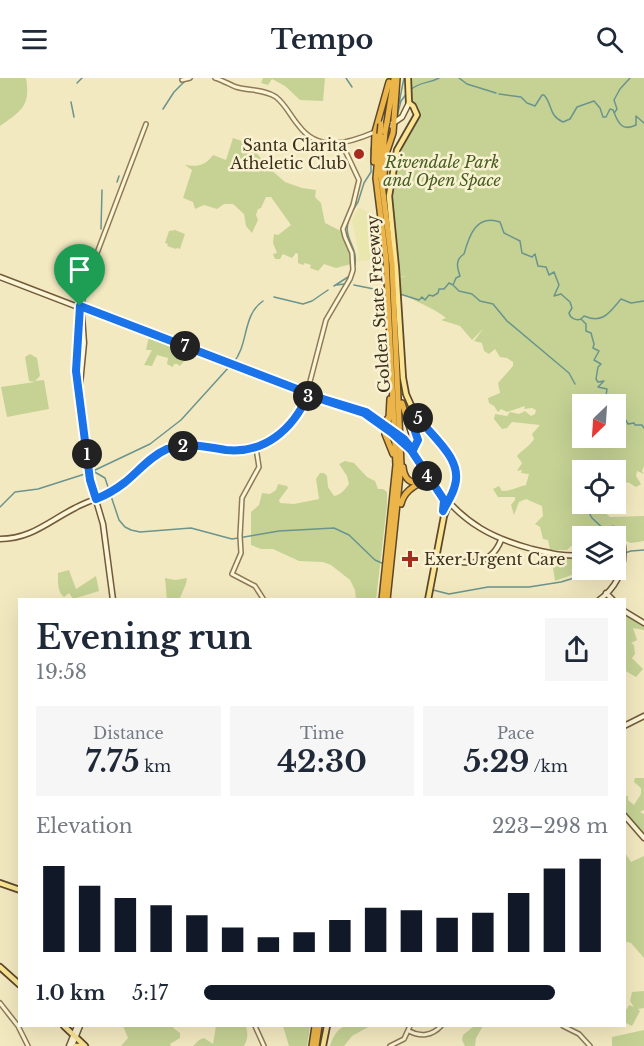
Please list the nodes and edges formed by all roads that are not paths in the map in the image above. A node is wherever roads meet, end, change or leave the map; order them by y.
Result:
1 (190, 78) edge
2 (214, 78) edge
3 (392, 79) edge
4 (408, 79) edge
5 (182, 80) dead end
6 (408, 103) junction
7 (394, 124) junction
8 (380, 133) junction
9 (342, 146) junction
10 (138, 147) junction
11 (383, 195) junction
12 (0, 276) edge
13 (81, 307) junction
14 (118, 321) junction
15 (395, 329) junction
16 (392, 371) junction
17 (286, 387) junction
18 (293, 387) junction
19 (308, 394) junction
20 (390, 411) junction
21 (364, 412) junction
22 (415, 414) junction
23 (372, 416) junction
24 (392, 431) junction
25 (404, 443) junction
26 (256, 448) junction
27 (412, 451) junction
28 (89, 464) junction
29 (395, 470) junction
30 (429, 477) junction
31 (110, 492) junction
32 (439, 493) junction
33 (96, 498) junction
34 (448, 502) junction
35 (443, 511) junction
36 (395, 526) junction
37 (0, 538) edge
38 (500, 540) junction
39 (435, 556) junction
40 (572, 556) edge
41 (389, 560) junction
42 (388, 571) junction
43 (614, 580) edge
44 (606, 593) junction
45 (114, 598) edge
46 (263, 598) edge
47 (382, 598) edge
48 (387, 598) edge
49 (427, 598) edge
50 (600, 598) edge
51 (611, 598) edge
52 (626, 612) edge
53 (644, 623) edge
54 (644, 716) edge
55 (626, 725) edge
56 (626, 817) edge
57 (644, 838) edge
58 (0, 881) edge
59 (18, 888) edge
60 (18, 888) edge
61 (0, 965) edge
62 (18, 982) edge
63 (18, 982) edge
64 (0, 1003) edge
65 (18, 1026) edge
66 (18, 1027) edge
67 (65, 1027) edge
68 (255, 1027) edge
69 (317, 1027) edge
70 (326, 1027) edge
71 (440, 1027) edge
72 (565, 1027) edge
73 (409, 1028) edge
74 (73, 1041) edge
75 (28, 1046) edge
76 (82, 1046) edge
77 (264, 1046) edge
78 (318, 1046) edge
79 (390, 1046) edge
80 (590, 1046) edge

1 - 5 street
2 - 9 street
3 - 7 highway
3 - 8 highway
3 - 8 highway, Golden State Freeway, bridge
4 - 6 main road
6 - 7 main road
6 - 22 main road
7 - 8 main road
7 - 11 highway
8 - 9 street
8 - 11 highway, Golden State Freeway
8 - 16 highway, Golden State Freeway
9 - 19 street
10 - 10 street
10 - 13 street
11 - 15 highway, Golden State Freeway
12 - 13 main road
13 - 14 main road
13 - 28 main road
13 - 28 main road
14 - 17 main road
14 - 18 main road
15 - 25 highway, Golden State Freeway
15 - 25 highway
16 - 20 highway
16 - 29 highway, Golden State Freeway
17 - 18 main road
17 - 19 main road
18 - 19 main road
19 - 21 main road
19 - 21 main road
19 - 26 main road
19 - 31 main road
20 - 23 highway
20 - 24 highway
21 - 23 main road
22 - 27 street
22 - 34 main road
23 - 24 main road
23 - 24 main road
24 - 25 main road, bridge
24 - 29 highway
25 - 27 main road
25 - 30 highway
25 - 36 highway, Golden State Freeway
26 - 31 main road
26 - 46 street
27 - 30 main road
28 - 33 main road
29 - 41 highway, Golden State Freeway
30 - 32 main road
30 - 34 main road
30 - 36 highway
31 - 33 main road
32 - 34 main road
32 - 35 main road
33 - 37 main road
33 - 45 main road
34 - 35 main road
34 - 38 main road
34 - 39 main road
35 - 39 main road
36 - 41 highway, Golden State Freeway
38 - 39 main road
38 - 40 main road
39 - 49 main road
41 - 42 highway, Golden State Freeway
42 - 47 highway, Golden State Freeway
42 - 48 highway, Golden State Freeway
43 - 44 main road
44 - 50 main road
44 - 51 main road
52 - 53 main road
54 - 55 main road
56 - 57 main road
58 - 59 main road
58 - 60 main road
61 - 62 main road
61 - 63 main road
64 - 65 street
66 - 75 street
67 - 74 main road
68 - 77 street
69 - 78 highway
70 - 78 main road
71 - 73 street
72 - 80 street
73 - 79 street
74 - 76 main road

